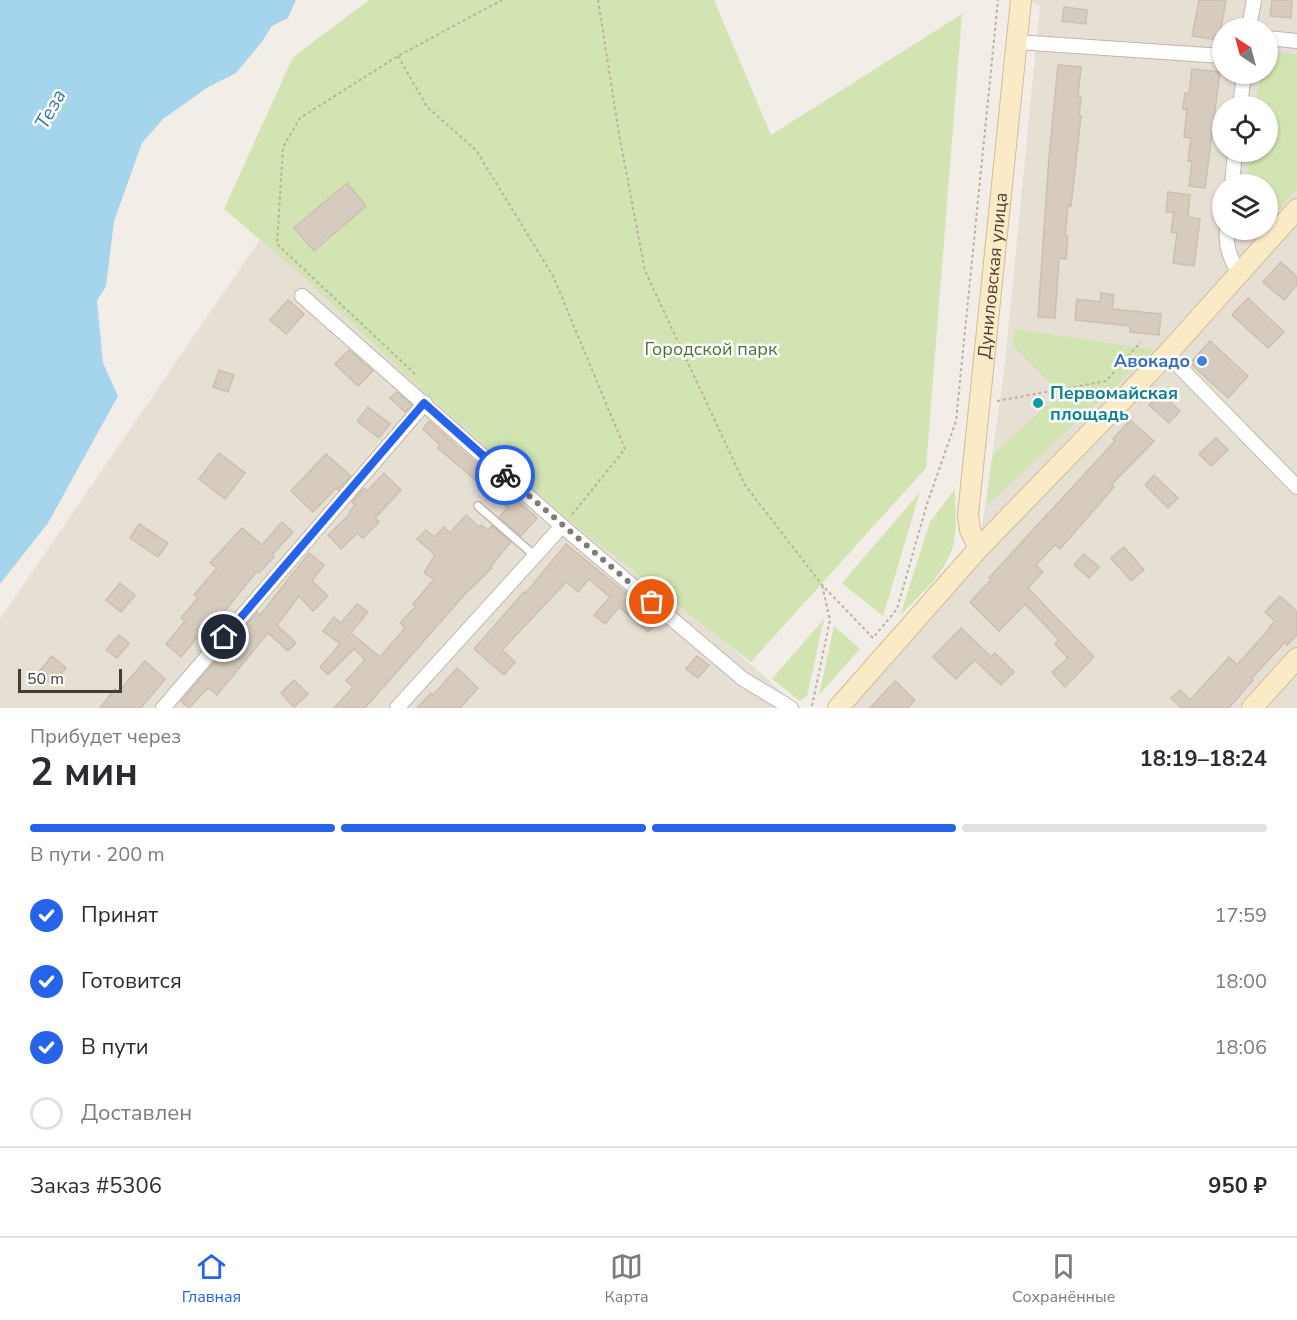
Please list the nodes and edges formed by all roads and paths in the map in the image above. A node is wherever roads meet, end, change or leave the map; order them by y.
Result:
1 (502, 0) edge
2 (598, 0) edge
3 (999, 0) edge
4 (1021, 0) edge
5 (1254, 0) edge
6 (1251, 18) edge
7 (1278, 39) edge
8 (1297, 41) edge
9 (1017, 42) junction
10 (1212, 55) edge
11 (398, 56) junction
12 (1297, 209) edge
13 (1226, 240) edge
14 (1239, 274) junction
15 (302, 296) dead end
16 (1142, 342) dead end
17 (1167, 354) junction
18 (415, 374) dead end
19 (424, 403) junction
20 (979, 405) junction
21 (1297, 487) edge
22 (478, 506) dead end
23 (562, 526) junction
24 (979, 548) junction
25 (535, 556) junction
26 (822, 585) junction
27 (1297, 658) edge
28 (812, 706) dead end
29 (163, 708) edge
30 (397, 708) edge
31 (791, 708) edge
32 (838, 708) edge
33 (1252, 708) edge

1 - 11 path
2 - 26 path
3 - 26 path
4 - 9 main road, Дуниловская улица
5 - 6 street
7 - 8 street
9 - 10 street
9 - 20 main road, Дуниловская улица
11 - 18 path
11 - 23 path
12 - 14 main road
13 - 14 street
14 - 17 main road
15 - 19 street
16 - 20 path
17 - 21 street
17 - 24 main road
19 - 23 street
19 - 29 street
20 - 24 main road, Дуниловская улица
22 - 25 lane
23 - 25 street
23 - 31 street
24 - 32 main road
25 - 30 street
26 - 28 path
27 - 33 main road

